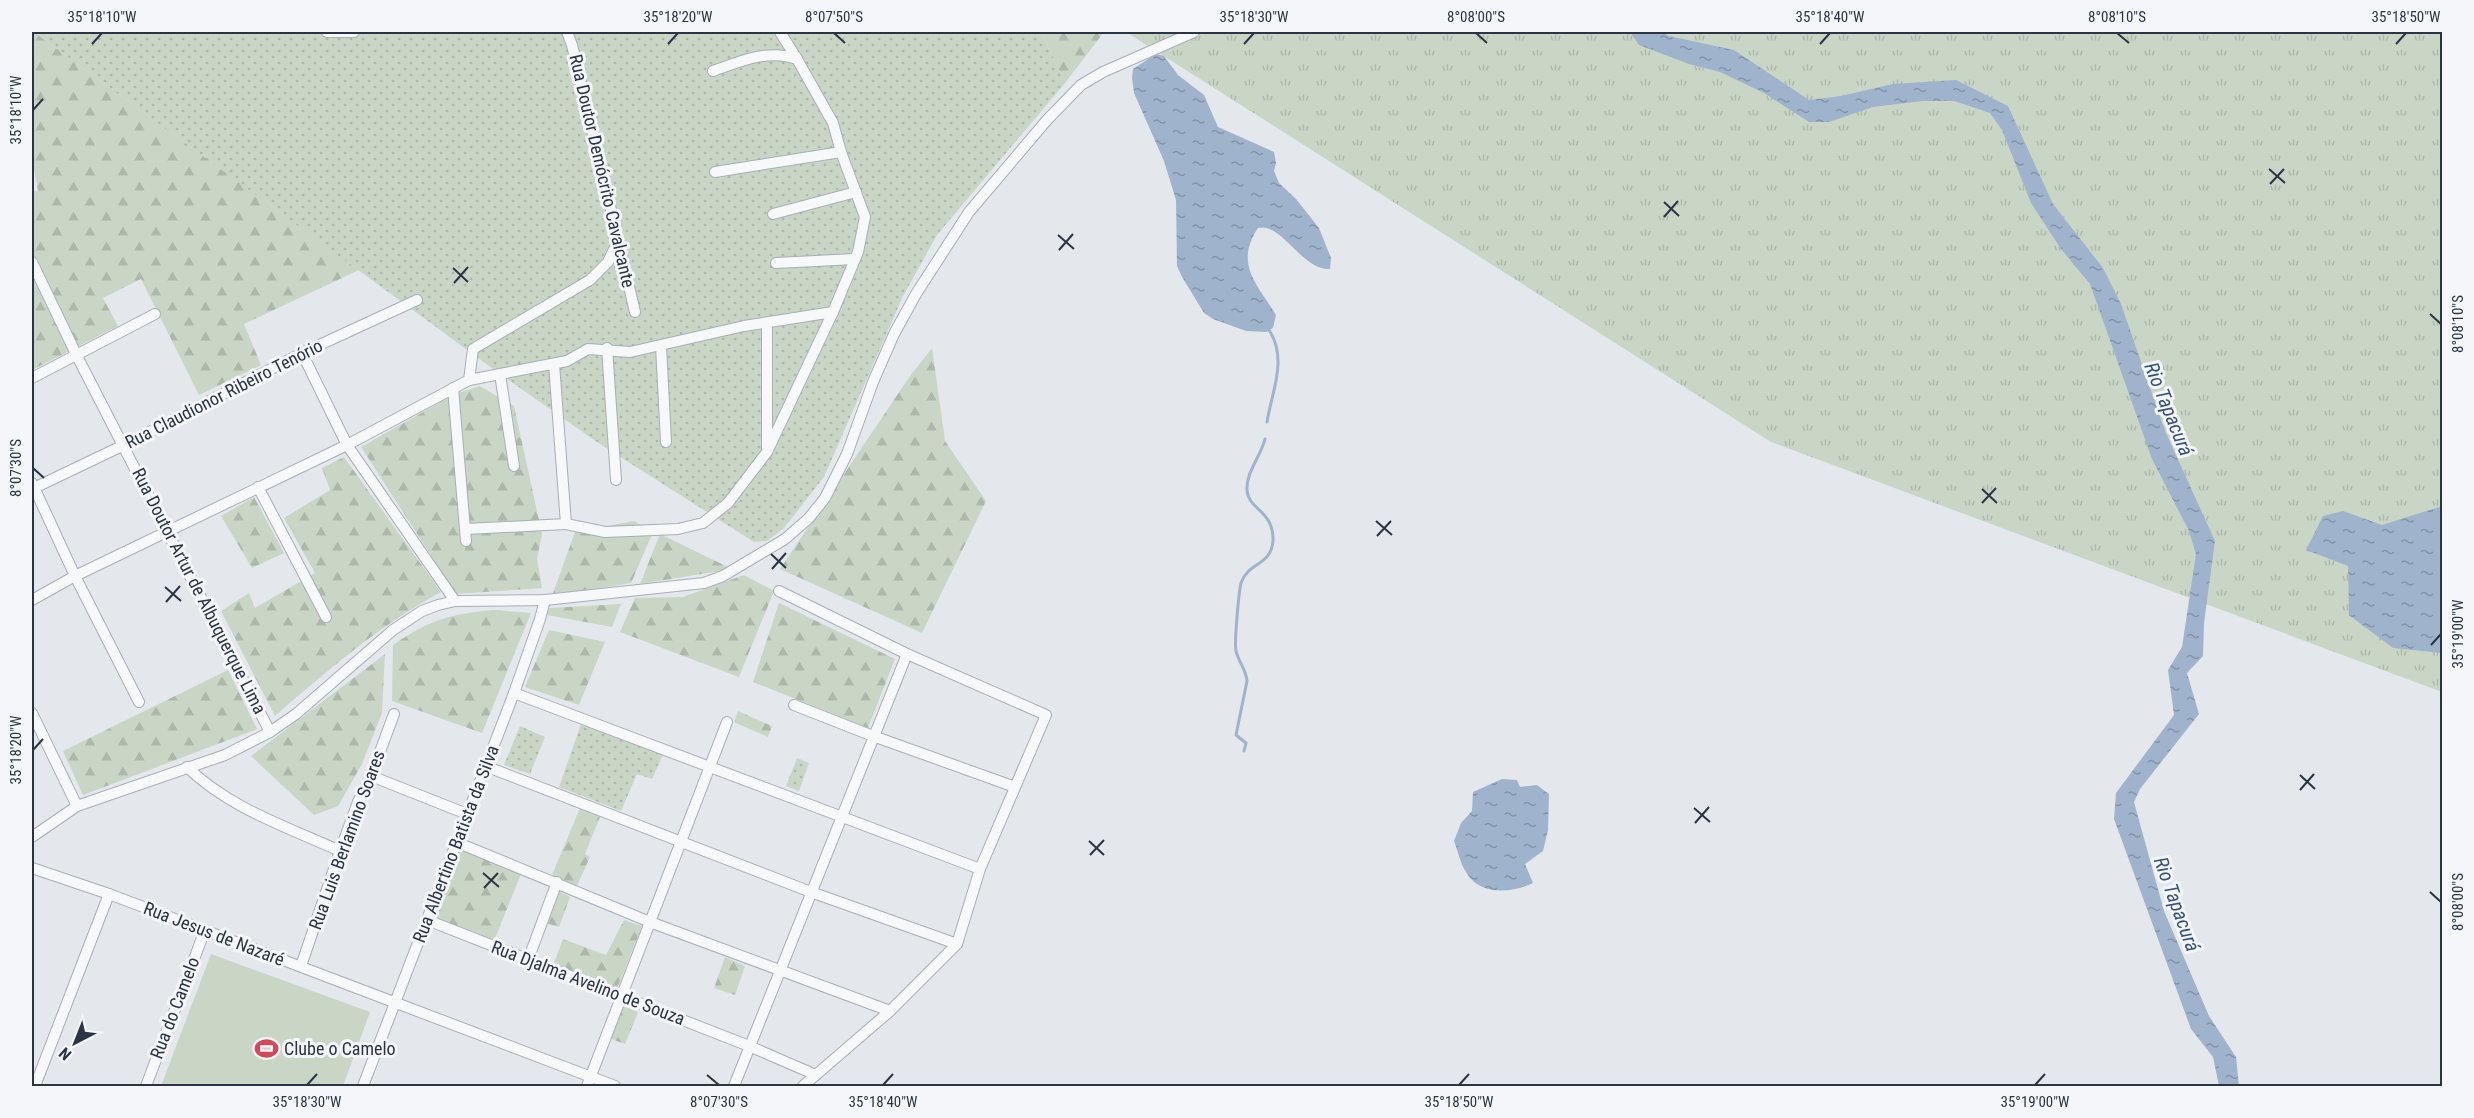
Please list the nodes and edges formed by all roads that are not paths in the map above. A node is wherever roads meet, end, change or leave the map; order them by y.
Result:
1 (327, 32) edge
2 (354, 32) edge
3 (567, 32) edge
4 (780, 32) edge
5 (1194, 32) edge
6 (797, 59) junction
7 (713, 71) dead end
8 (841, 152) junction
9 (715, 172) dead end
10 (856, 192) junction
11 (773, 214) dead end
12 (618, 241) junction
13 (855, 259) junction
14 (32, 262) edge
15 (776, 263) dead end
16 (417, 300) dead end
17 (635, 312) dead end
18 (833, 312) junction
19 (155, 314) dead end
20 (767, 323) junction
21 (661, 346) junction
22 (607, 348) junction
23 (302, 353) junction
24 (77, 356) junction
25 (554, 364) junction
26 (500, 374) junction
27 (32, 378) edge
28 (469, 380) junction
29 (453, 388) junction
30 (666, 442) dead end
31 (124, 445) junction
32 (347, 445) junction
33 (767, 452) junction
34 (514, 466) dead end
35 (616, 480) dead end
36 (32, 486) edge
37 (258, 487) junction
38 (566, 524) junction
39 (466, 530) junction
40 (168, 532) junction
41 (466, 542) dead end
42 (75, 576) junction
43 (779, 591) dead end
44 (32, 600) edge
45 (545, 600) junction
46 (455, 601) junction
47 (326, 617) dead end
48 (907, 654) junction
49 (514, 693) junction
50 (139, 702) dead end
51 (794, 705) dead end
52 (32, 713) edge
53 (394, 714) dead end
54 (727, 722) dead end
55 (270, 732) junction
56 (873, 736) junction
57 (485, 766) junction
58 (710, 766) junction
59 (187, 767) junction
60 (371, 776) junction
61 (1015, 787) junction
62 (77, 806) junction
63 (467, 814) junction
64 (841, 818) junction
65 (32, 837) edge
66 (456, 842) junction
67 (682, 842) junction
68 (340, 851) junction
69 (32, 868) edge
70 (980, 869) junction
71 (557, 882) junction
72 (811, 892) junction
73 (109, 894) junction
74 (427, 920) junction
75 (650, 922) junction
76 (205, 930) junction
77 (957, 944) junction
78 (528, 960) junction
79 (301, 966) junction
80 (780, 969) junction
81 (620, 997) junction
82 (396, 1002) junction
83 (890, 1011) junction
84 (749, 1046) junction
85 (816, 1074) junction
86 (589, 1082) edge
87 (35, 1086) edge
88 (146, 1086) edge
89 (363, 1086) edge
90 (615, 1086) edge
91 (734, 1086) edge
92 (803, 1086) edge

1 - 2 street
3 - 12 street, Rua Doutor Demócrito Cavalcante
4 - 6 street
5 - 45 street
6 - 7 street
6 - 8 street
8 - 9 street
8 - 10 street
10 - 11 street
10 - 13 street
12 - 17 street, Rua Doutor Demócrito Cavalcante
12 - 28 street
13 - 15 street
13 - 18 street
14 - 24 street, Rua Doutor Artur de Albuquerque Lima
16 - 23 street, Rua Claudionor Ribeiro Tenório
18 - 20 street
18 - 33 street
19 - 24 street
20 - 21 street
20 - 33 street
21 - 22 street
21 - 30 street
22 - 25 street
22 - 35 street
23 - 31 street, Rua Claudionor Ribeiro Tenório
23 - 32 street
24 - 27 street
24 - 31 street, Rua Doutor Artur de Albuquerque Lima
25 - 26 street
25 - 38 street
26 - 28 street
26 - 34 street
28 - 29 street
29 - 32 street
29 - 39 street
31 - 36 street, Rua Claudionor Ribeiro Tenório
31 - 40 street, Rua Doutor Artur de Albuquerque Lima
32 - 37 street
32 - 46 street
33 - 38 street
36 - 42 street
37 - 40 street
37 - 47 street
38 - 39 street
39 - 41 street
40 - 42 street
40 - 55 street, Rua Doutor Artur de Albuquerque Lima
42 - 44 street
42 - 50 street
43 - 48 street
45 - 46 street
45 - 49 street, Rua Albertino Batista da Silva
46 - 55 street
48 - 56 street
48 - 61 street
49 - 57 street, Rua Albertino Batista da Silva
49 - 58 street
51 - 56 street
52 - 62 street
53 - 60 street, Rua Luis Berlamino Soares
54 - 58 street
55 - 59 street
56 - 61 street
56 - 64 street
57 - 63 street, Rua Albertino Batista da Silva
57 - 67 street
58 - 64 street
58 - 67 street
59 - 62 street
59 - 68 street
60 - 63 street
60 - 68 street, Rua Luis Berlamino Soares
61 - 70 street
62 - 65 street
63 - 66 street, Rua Albertino Batista da Silva
64 - 70 street
64 - 72 street
66 - 71 street
66 - 74 street, Rua Albertino Batista da Silva
67 - 72 street
67 - 75 street
68 - 79 street, Rua Luis Berlamino Soares
69 - 73 street, Rua Jesus de Nazaré
70 - 77 street
71 - 75 street
71 - 78 street
72 - 77 street
72 - 80 street
73 - 76 street, Rua Jesus de Nazaré
73 - 87 street
74 - 78 street, Rua Djalma Avelino de Souza
74 - 82 street, Rua Albertino Batista da Silva
75 - 80 street
75 - 81 street
76 - 79 street, Rua Jesus de Nazaré
76 - 88 street, Rua do Camelo
77 - 83 street
78 - 81 street, Rua Djalma Avelino de Souza
79 - 82 street, Rua Jesus de Nazaré
80 - 83 street
80 - 84 street
81 - 84 street, Rua Djalma Avelino de Souza
81 - 86 street
82 - 86 street, Rua Jesus de Nazaré
82 - 89 street, Rua Albertino Batista da Silva
83 - 85 street
84 - 85 street, Rua Djalma Avelino de Souza
84 - 91 street
85 - 92 street
86 - 90 street, Rua Jesus de Nazaré

